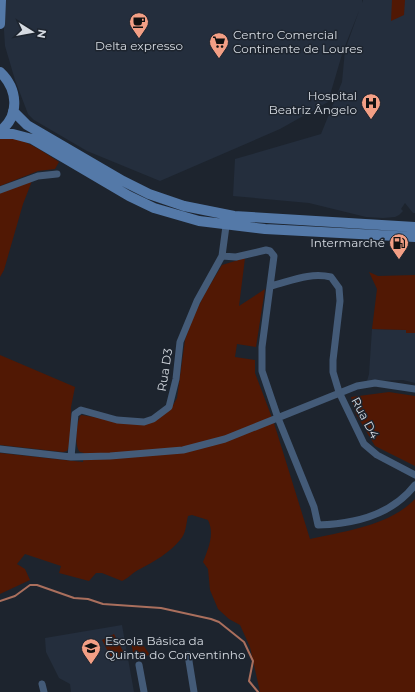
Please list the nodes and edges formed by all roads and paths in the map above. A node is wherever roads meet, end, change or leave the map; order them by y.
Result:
1 (1, 0) edge
2 (0, 24) edge
3 (0, 70) edge
4 (13, 111) junction
5 (0, 130) edge
6 (0, 134) edge
7 (56, 174) dead end
8 (0, 190) edge
9 (226, 226) junction
10 (415, 227) edge
11 (415, 237) edge
12 (222, 256) junction
13 (271, 286) junction
14 (415, 389) edge
15 (339, 392) junction
16 (278, 418) junction
17 (0, 449) edge
18 (71, 457) junction
19 (415, 475) edge
20 (415, 485) edge
21 (188, 656) dead end
22 (139, 665) dead end
23 (42, 684) dead end
24 (44, 692) edge
25 (144, 692) edge
26 (194, 692) edge

1 - 2 main road
3 - 4 main road
4 - 5 main road
4 - 10 main road
6 - 9 main road
7 - 8 street
9 - 11 main road
9 - 12 street, Rua D3
12 - 13 street
12 - 18 street, Rua D3
13 - 15 street, Rua D4
13 - 16 street
14 - 15 street
15 - 16 street
15 - 19 street, Rua D4
16 - 18 street
16 - 20 street
17 - 18 street
21 - 26 street
22 - 25 street
23 - 24 street

